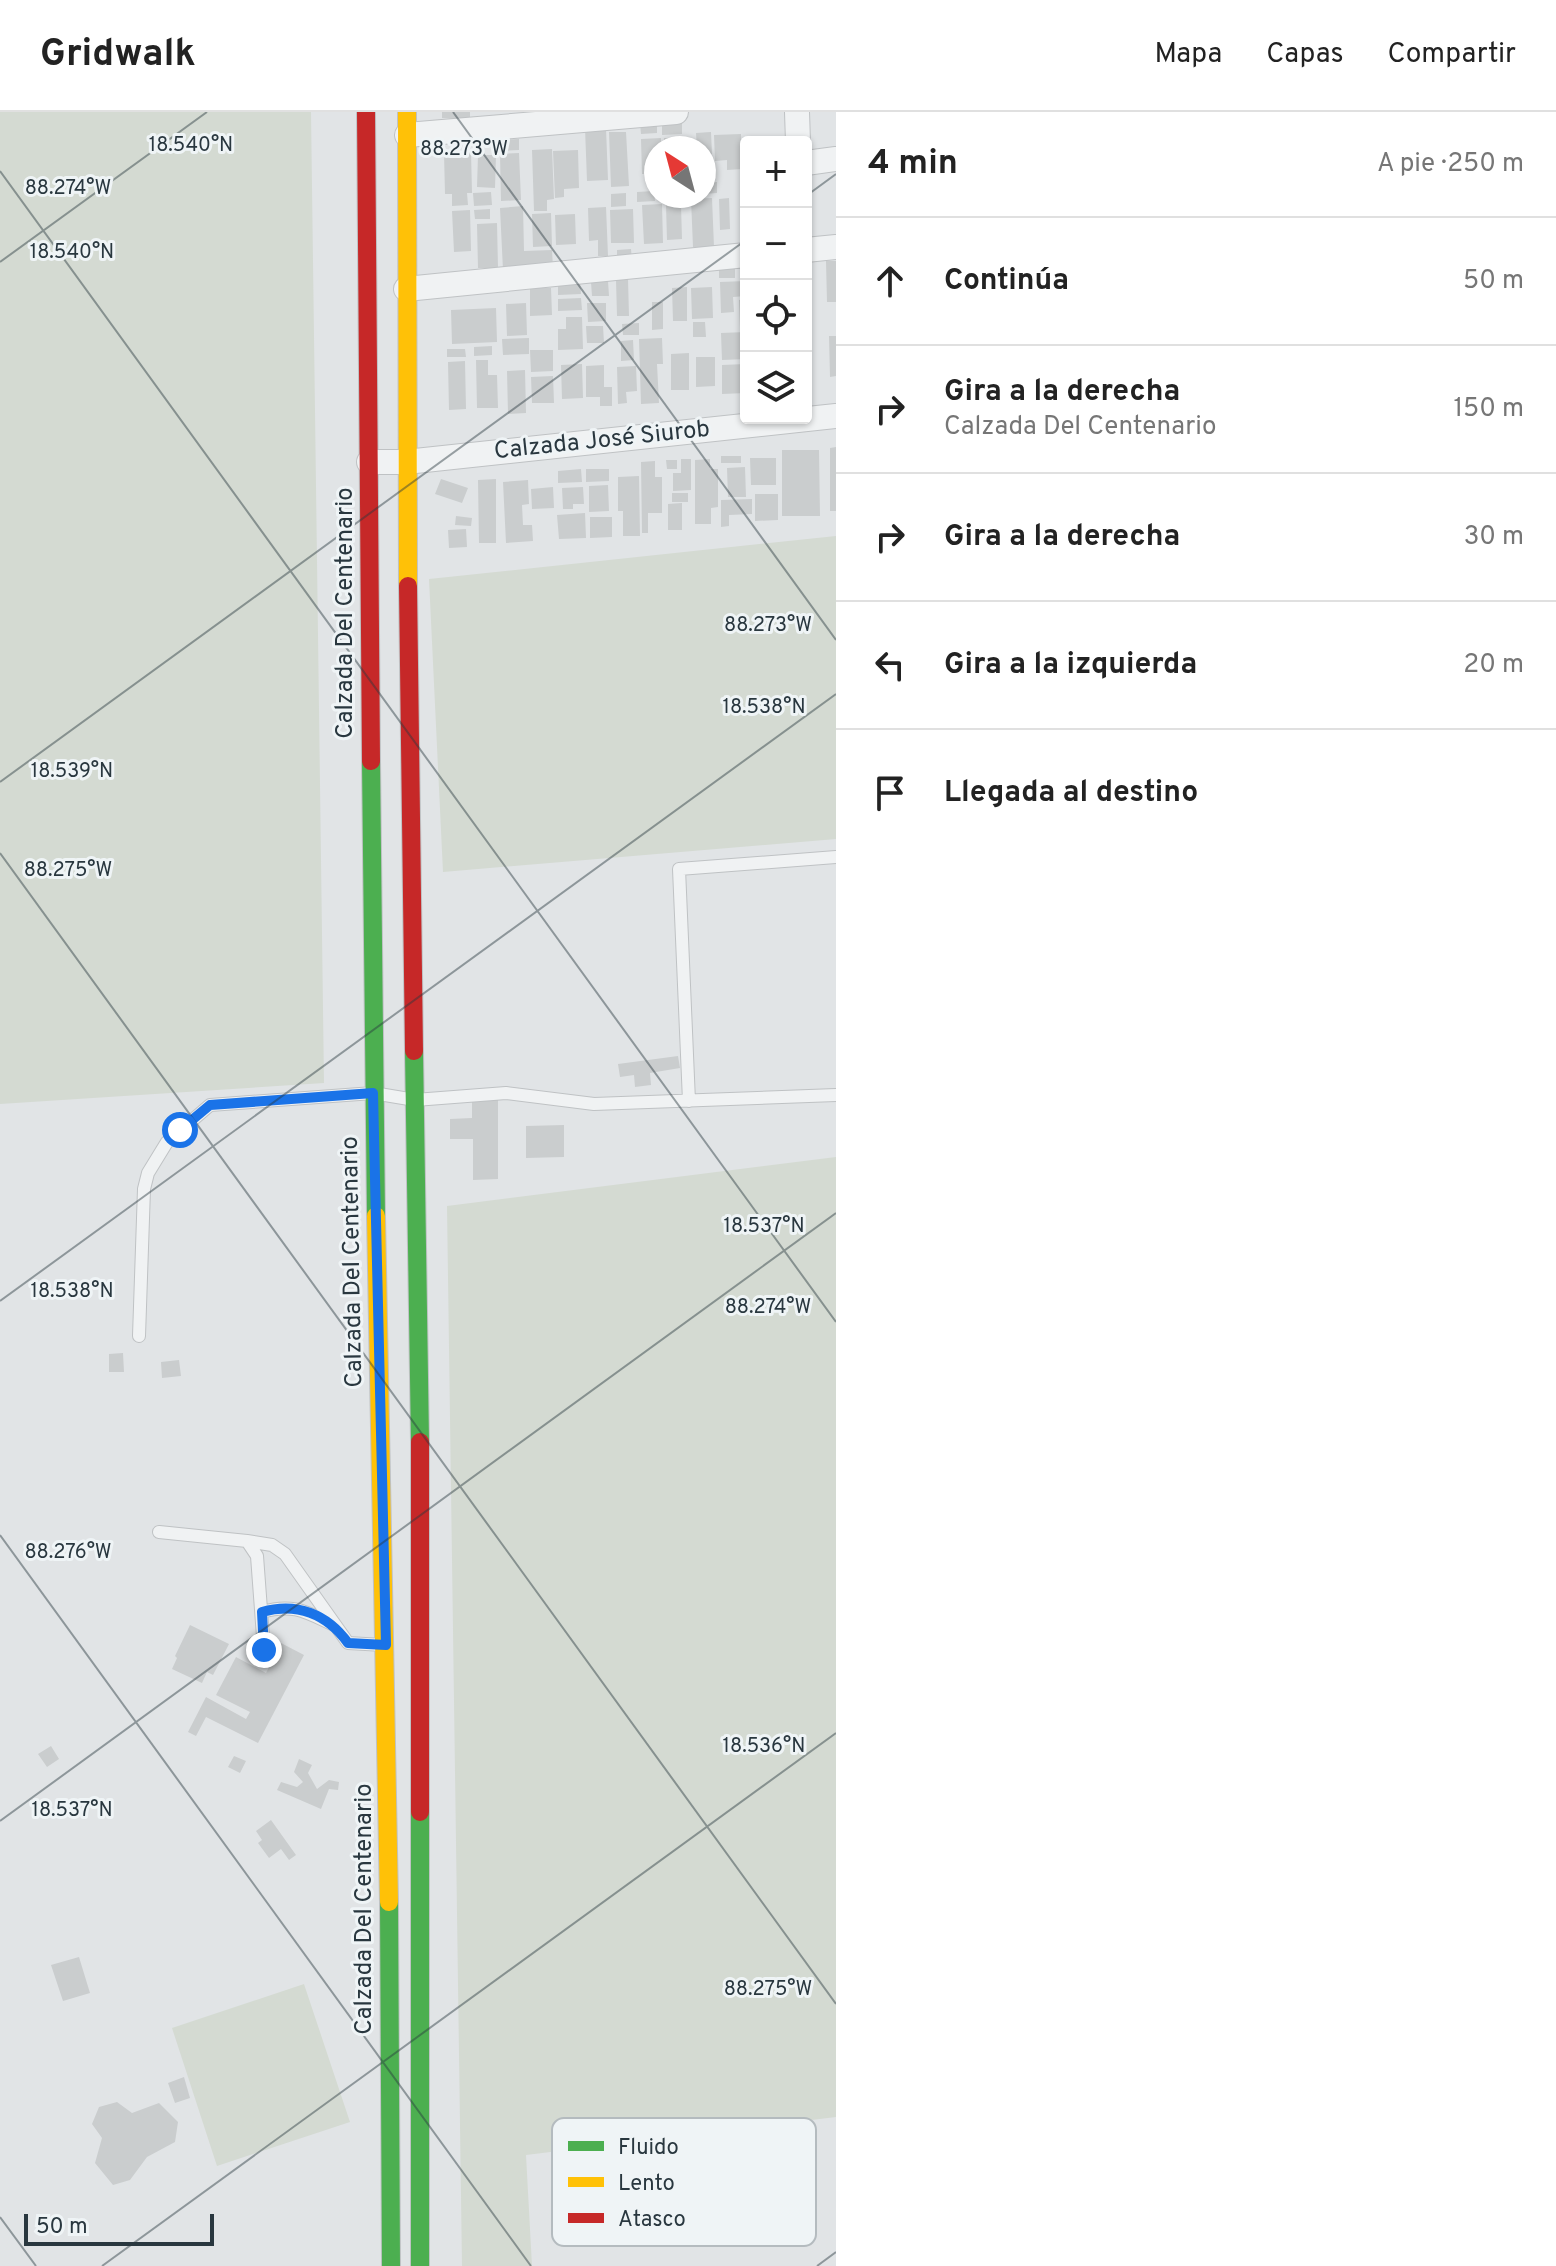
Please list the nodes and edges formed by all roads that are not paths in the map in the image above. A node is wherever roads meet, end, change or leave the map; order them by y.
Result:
1 (366, 112) edge
2 (676, 112) edge
3 (797, 112) edge
4 (407, 124) edge
5 (798, 136) edge
6 (836, 159) edge
7 (812, 162) edge
8 (836, 247) edge
9 (812, 249) edge
10 (740, 256) edge
11 (406, 289) junction
12 (836, 416) edge
13 (812, 418) edge
14 (758, 424) edge
15 (369, 462) junction
16 (406, 462) junction
17 (836, 857) edge
18 (373, 1093) junction
19 (836, 1095) edge
20 (415, 1100) junction
21 (689, 1101) junction
22 (139, 1336) dead end
23 (159, 1532) dead end
24 (247, 1541) junction
25 (262, 1612) junction
26 (335, 1625) junction
27 (386, 1645) junction
28 (264, 1650) dead end
29 (391, 2266) edge
30 (420, 2266) edge

1 - 15 main road, Calzada Del Centenario
2 - 4 street
3 - 5 street
4 - 11 main road
6 - 7 street
8 - 9 street
10 - 11 street
11 - 16 main road
12 - 13 street, Calzada José Siurob
14 - 16 street, Calzada José Siurob
15 - 16 street, Calzada José Siurob
15 - 18 main road, Calzada Del Centenario
16 - 20 main road
17 - 21 lane
18 - 20 lane
18 - 22 lane
18 - 27 main road, Calzada Del Centenario
19 - 21 lane
20 - 21 lane
20 - 30 main road
23 - 24 lane
24 - 25 lane
24 - 26 lane
25 - 26 lane
25 - 28 lane
26 - 27 lane
27 - 29 main road, Calzada Del Centenario

